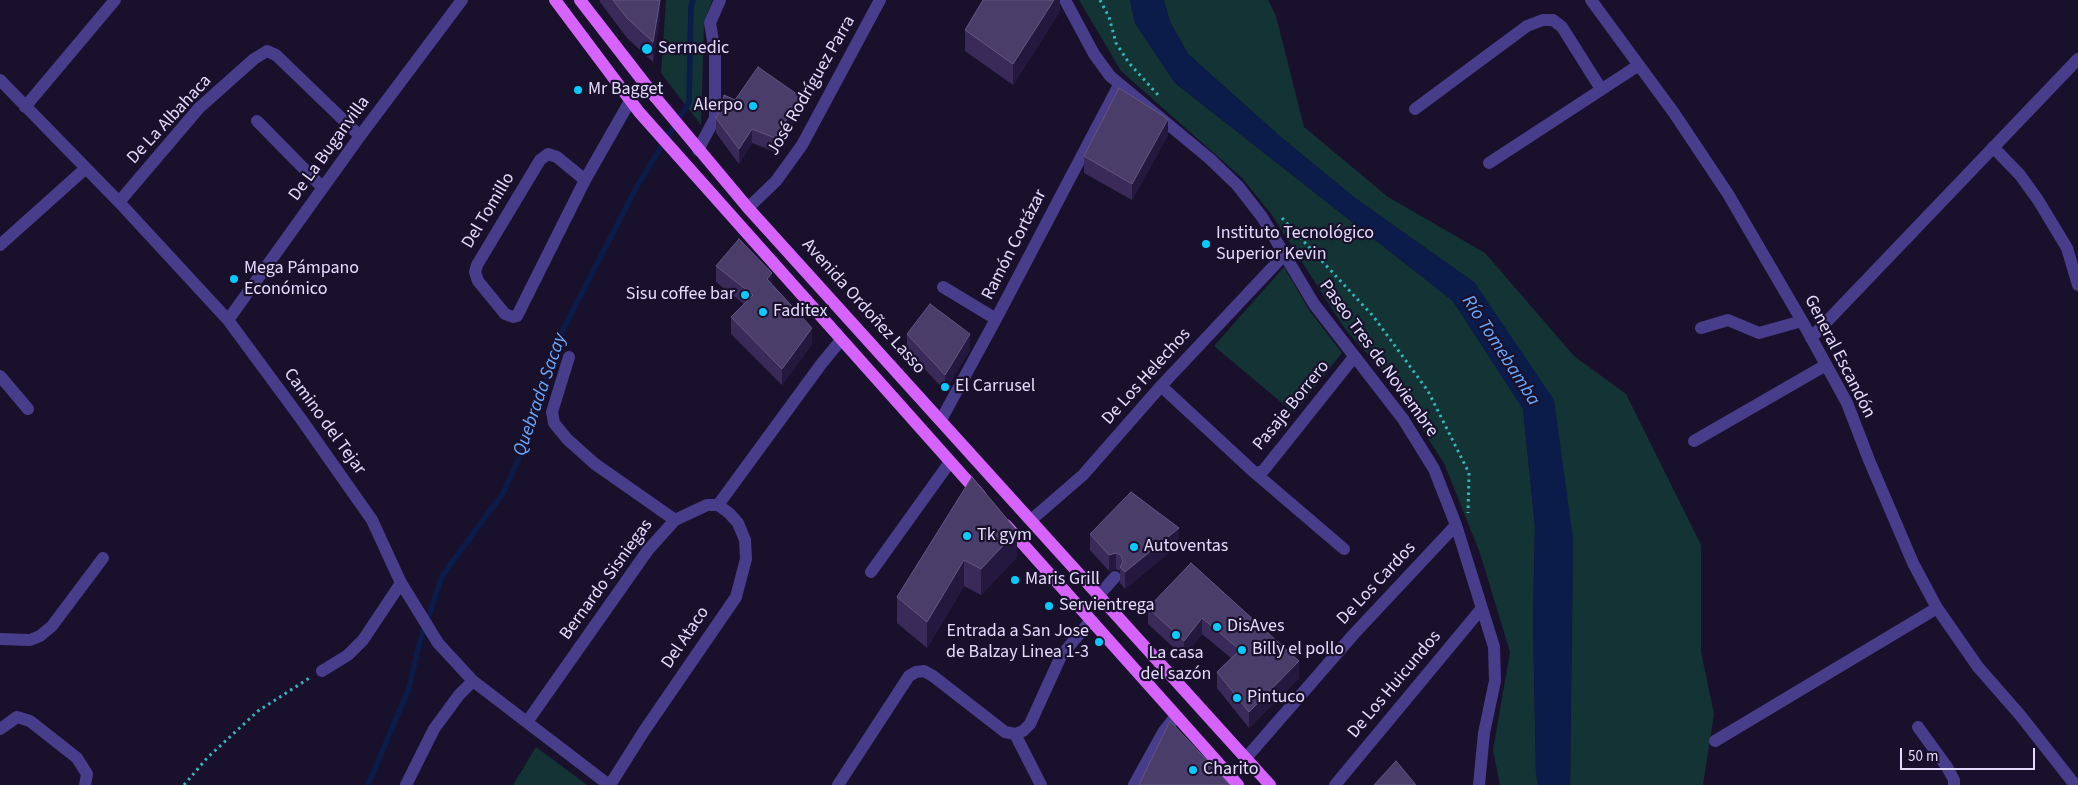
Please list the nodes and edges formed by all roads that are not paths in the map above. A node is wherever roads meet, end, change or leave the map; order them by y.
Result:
1 (115, 0) edge
2 (462, 0) edge
3 (556, 0) edge
4 (580, 0) edge
5 (720, 0) edge
6 (880, 0) edge
7 (1065, 0) edge
8 (1591, 0) edge
9 (2078, 60) edge
10 (1639, 65) junction
11 (0, 80) edge
12 (1118, 85) junction
13 (1601, 89) junction
14 (630, 101) junction
15 (25, 107) junction
16 (1415, 109) dead end
17 (257, 121) dead end
18 (360, 136) junction
19 (1993, 147) junction
20 (698, 150) junction
21 (1489, 163) dead end
22 (86, 168) junction
23 (585, 180) junction
24 (323, 188) junction
25 (119, 202) junction
26 (748, 208) junction
27 (0, 245) edge
28 (1284, 254) junction
29 (2078, 285) edge
30 (943, 287) dead end
31 (996, 319) junction
32 (228, 320) junction
33 (1802, 321) junction
34 (1701, 328) dead end
35 (1811, 338) junction
36 (841, 340) junction
37 (569, 357) dead end
38 (1354, 357) junction
39 (1826, 365) junction
40 (0, 376) edge
41 (1161, 386) junction
42 (28, 409) dead end
43 (941, 420) junction
44 (1694, 441) dead end
45 (950, 462) junction
46 (1255, 473) junction
47 (718, 505) junction
48 (675, 520) junction
49 (1031, 520) junction
50 (1456, 525) junction
51 (1344, 549) dead end
52 (103, 558) dead end
53 (871, 572) dead end
54 (1114, 577) dead end
55 (401, 583) junction
56 (1099, 595) junction
57 (1482, 608) junction
58 (1938, 608) junction
59 (1091, 620) junction
60 (0, 639) edge
61 (322, 671) road end
62 (473, 681) junction
63 (1176, 716) junction
64 (527, 722) junction
65 (1918, 727) dead end
66 (0, 729) edge
67 (1015, 734) junction
68 (1715, 742) dead end
69 (1246, 758) junction
70 (85, 785) edge
71 (406, 785) edge
72 (610, 785) edge
73 (838, 785) edge
74 (1041, 785) edge
75 (1134, 785) edge
76 (1238, 785) edge
77 (1270, 785) edge
78 (1335, 785) edge
79 (1479, 785) edge
80 (1954, 785) edge
81 (2075, 785) edge

1 - 15 street
2 - 18 street, De La Buganvilla
3 - 14 main road
4 - 20 main road, Avenida Ordoñez Lasso
5 - 20 street
6 - 26 street, José Rodríguez Parra
7 - 12 street, Paseo Tres de Noviembre
8 - 10 street, General Escandón
9 - 19 street
10 - 13 street
10 - 33 street, General Escandón
11 - 15 street, Camino del Tejar
12 - 28 street, Paseo Tres de Noviembre
12 - 31 street, Ramón Cortázar
13 - 16 street
13 - 21 street
14 - 23 street, Del Tomillo
14 - 36 main road
15 - 22 street, Camino del Tejar
17 - 24 street
18 - 24 street, De La Buganvilla
18 - 25 street, De La Albahaca
19 - 29 street
19 - 35 street
20 - 26 main road, Avenida Ordoñez Lasso
22 - 25 street, Camino del Tejar
22 - 27 street
23 - 23 street, Del Tomillo
24 - 32 street, De La Buganvilla
25 - 32 street, Camino del Tejar
26 - 43 main road, Avenida Ordoñez Lasso
28 - 38 street, Paseo Tres de Noviembre
28 - 41 street, De Los Helechos
30 - 31 street
31 - 43 street, Ramón Cortázar
32 - 55 street, Camino del Tejar
33 - 34 street
33 - 35 street, General Escandón
35 - 39 street, General Escandón
36 - 45 main road
36 - 47 street
37 - 48 street
38 - 46 street, Pasaje Borrero
38 - 50 street, Paseo Tres de Noviembre
39 - 44 street
39 - 58 street, General Escandón
40 - 42 street
41 - 46 street, Pasaje Borrero
41 - 49 street, De Los Helechos
43 - 49 main road, Avenida Ordoñez Lasso
45 - 53 street
45 - 59 main road
46 - 51 street, Pasaje Borrero
47 - 48 street, Bernardo Sisniegas
47 - 72 street, Del Ataco
48 - 64 street, Bernardo Sisniegas
49 - 56 main road, Avenida Ordoñez Lasso
50 - 57 street, Paseo Tres de Noviembre
50 - 69 street, De Los Cardos
52 - 60 street
54 - 56 street
55 - 61 street
55 - 62 street, Camino del Tejar
56 - 69 main road, Avenida Ordoñez Lasso
57 - 78 street, De Los Huicundos
57 - 79 street, Paseo Tres de Noviembre
58 - 68 street
58 - 81 street, General Escandón
59 - 63 main road
59 - 67 street
62 - 64 street, Camino del Tejar
62 - 71 street
63 - 75 street
63 - 76 main road
64 - 72 street, Camino del Tejar
65 - 80 street
66 - 70 street
67 - 73 street
67 - 74 street
69 - 77 main road, Avenida Ordoñez Lasso

